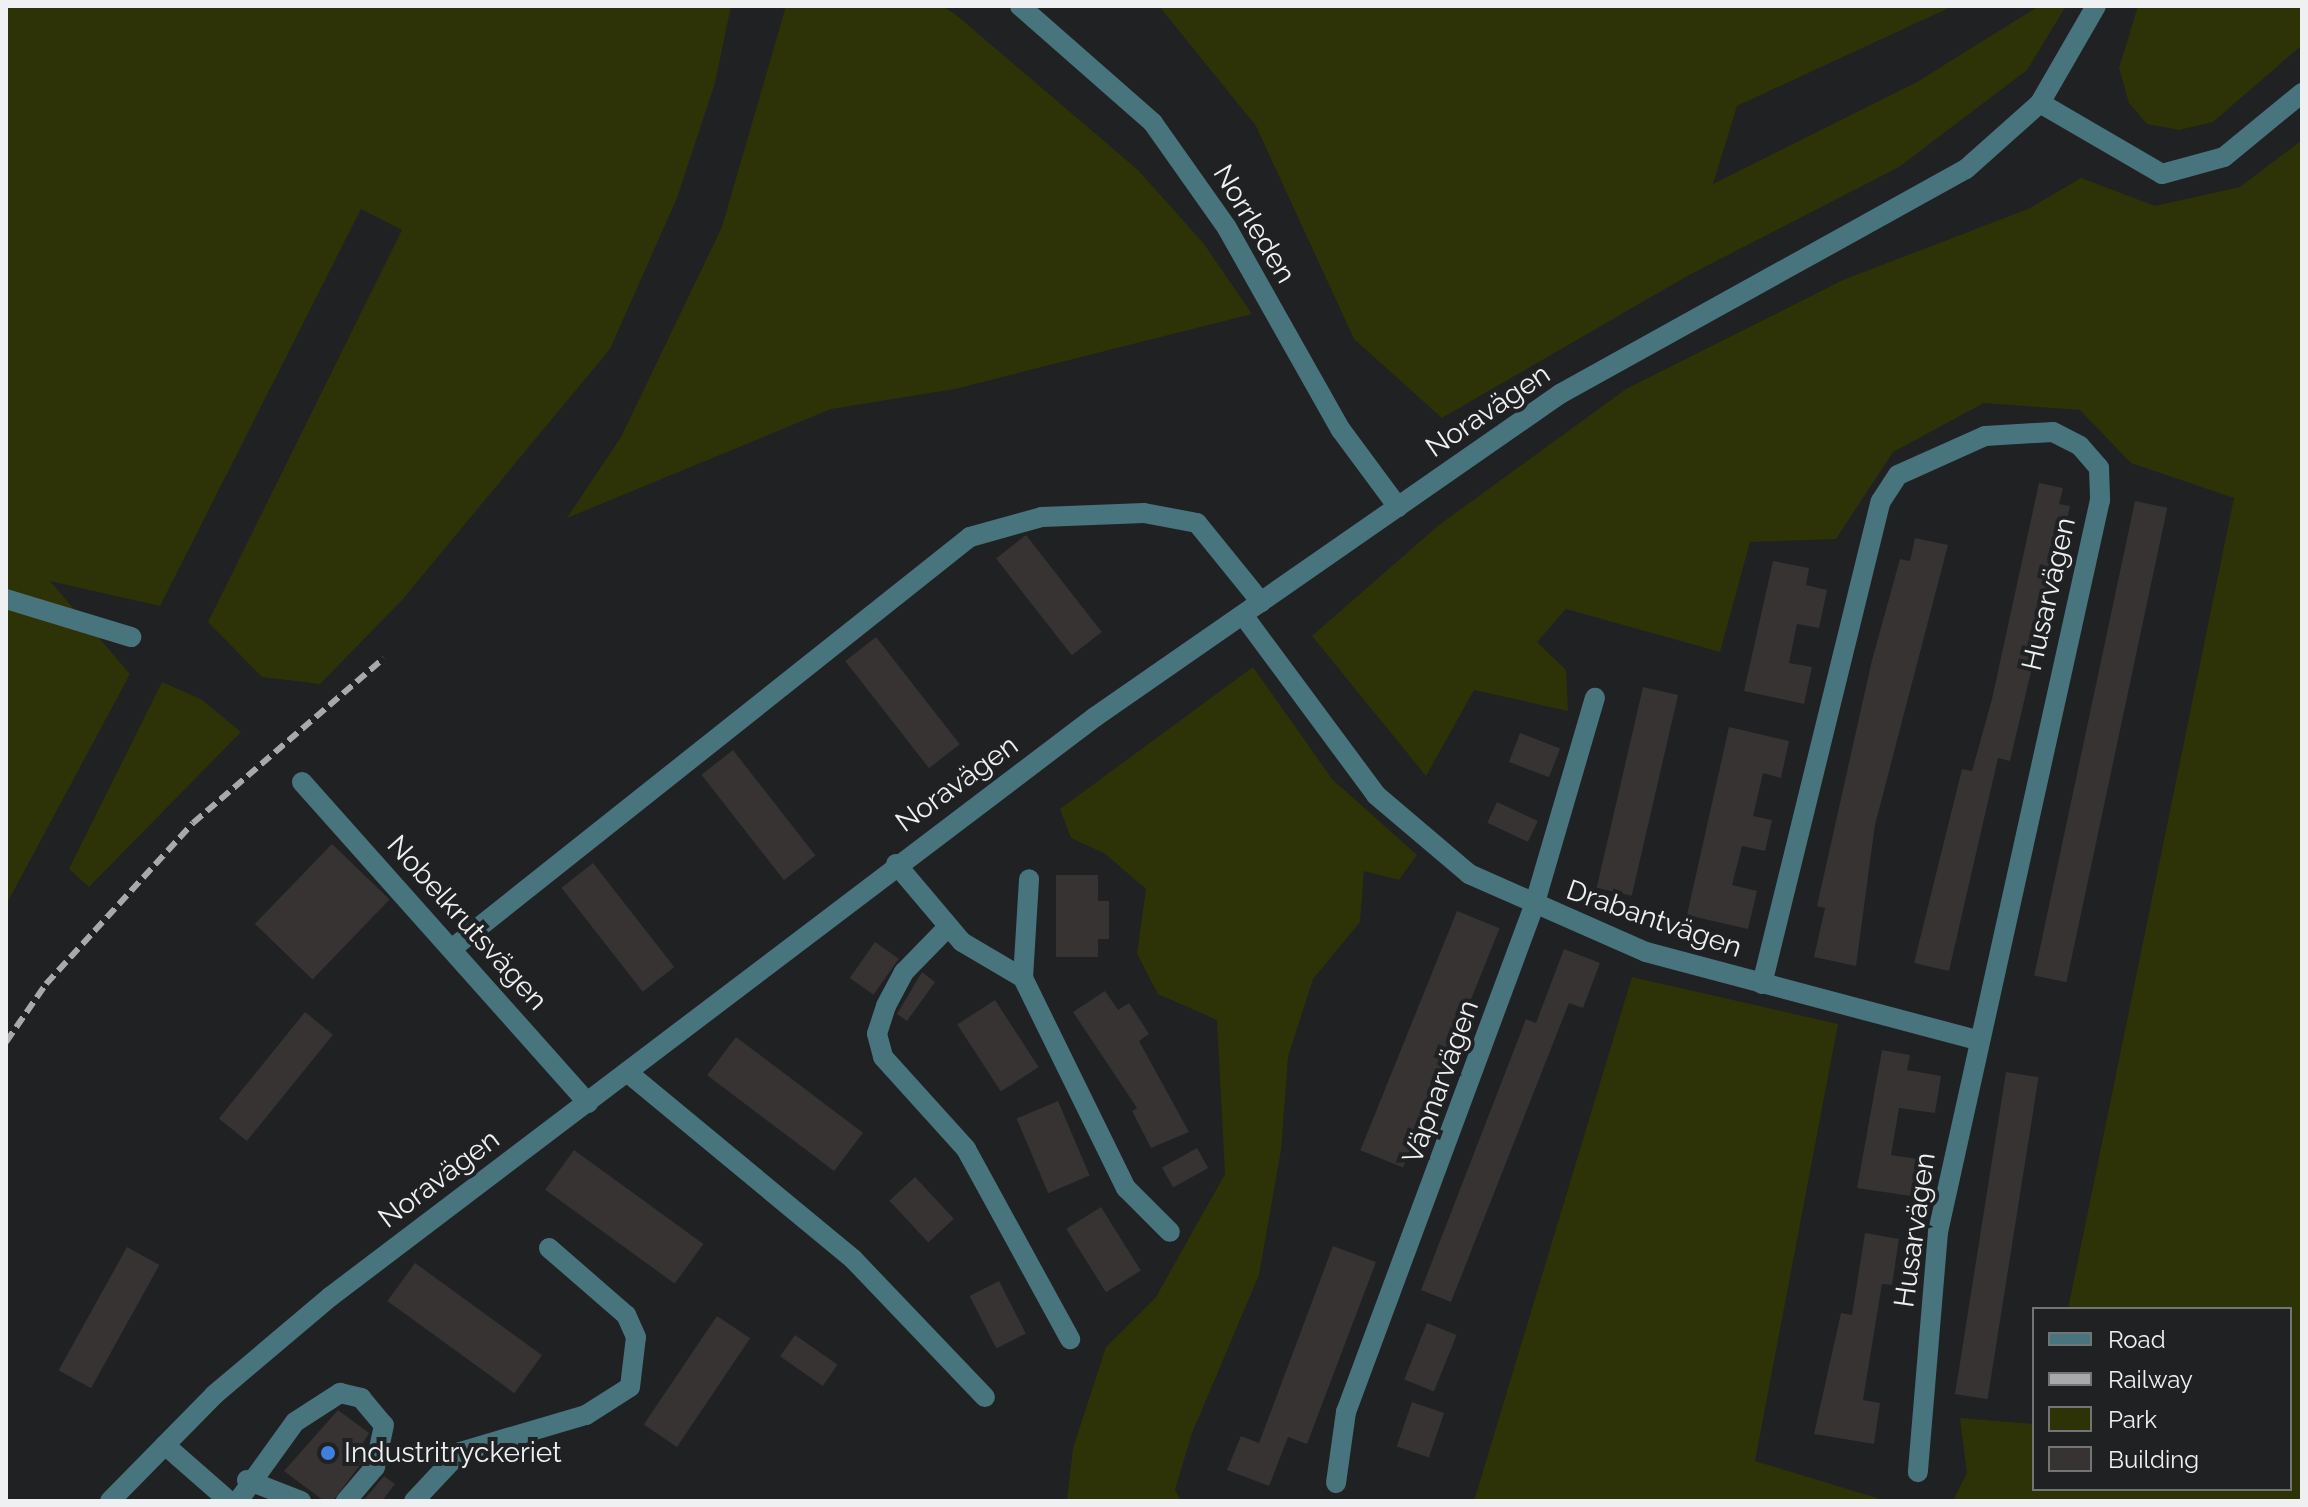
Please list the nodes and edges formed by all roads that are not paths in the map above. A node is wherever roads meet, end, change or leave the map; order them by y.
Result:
1 (1020, 6) edge
2 (2094, 13) edge
3 (2302, 93) edge
4 (2040, 103) junction
5 (1398, 507) junction
6 (6, 599) edge
7 (1261, 602) junction
8 (1243, 615) junction
9 (131, 637) dead end
10 (1595, 698) dead end
11 (302, 782) dead end
12 (896, 864) junction
13 (1029, 879) dead end
14 (1534, 906) junction
15 (947, 928) junction
16 (454, 947) junction
17 (1023, 978) junction
18 (1762, 984) junction
19 (1976, 1040) junction
20 (627, 1072) junction
21 (588, 1103) junction
22 (1170, 1232) dead end
23 (549, 1248) dead end
24 (1070, 1339) dead end
25 (985, 1397) dead end
26 (165, 1445) junction
27 (1918, 1472) dead end
28 (247, 1480) junction
29 (1336, 1483) dead end
30 (110, 1501) edge
31 (229, 1501) edge
32 (238, 1501) edge
33 (301, 1501) edge
34 (346, 1501) edge
35 (414, 1501) edge

1 - 5 street, Norrleden
2 - 4 street, Noravägen
3 - 4 street
4 - 5 street, Noravägen
5 - 7 street, Noravägen
6 - 9 street
7 - 8 street, Noravägen
7 - 16 street
8 - 12 street, Noravägen
8 - 14 street, Drabantvägen
10 - 14 street, Väpnarvägen
11 - 16 street, Nobelkrutsvägen
12 - 15 street, Noravägen
12 - 20 street, Noravägen
13 - 17 street
14 - 18 street, Drabantvägen
14 - 29 street, Väpnarvägen
15 - 17 street, Noravägen
15 - 24 street
16 - 21 street, Nobelkrutsvägen
17 - 22 street
18 - 19 street, Drabantvägen
18 - 19 street, Husarvägen
19 - 27 street, Husarvägen
20 - 21 street, Noravägen
20 - 25 street
21 - 26 street, Noravägen
23 - 35 street
26 - 30 street, Noravägen
26 - 31 street
28 - 32 street
28 - 33 street
28 - 34 street

